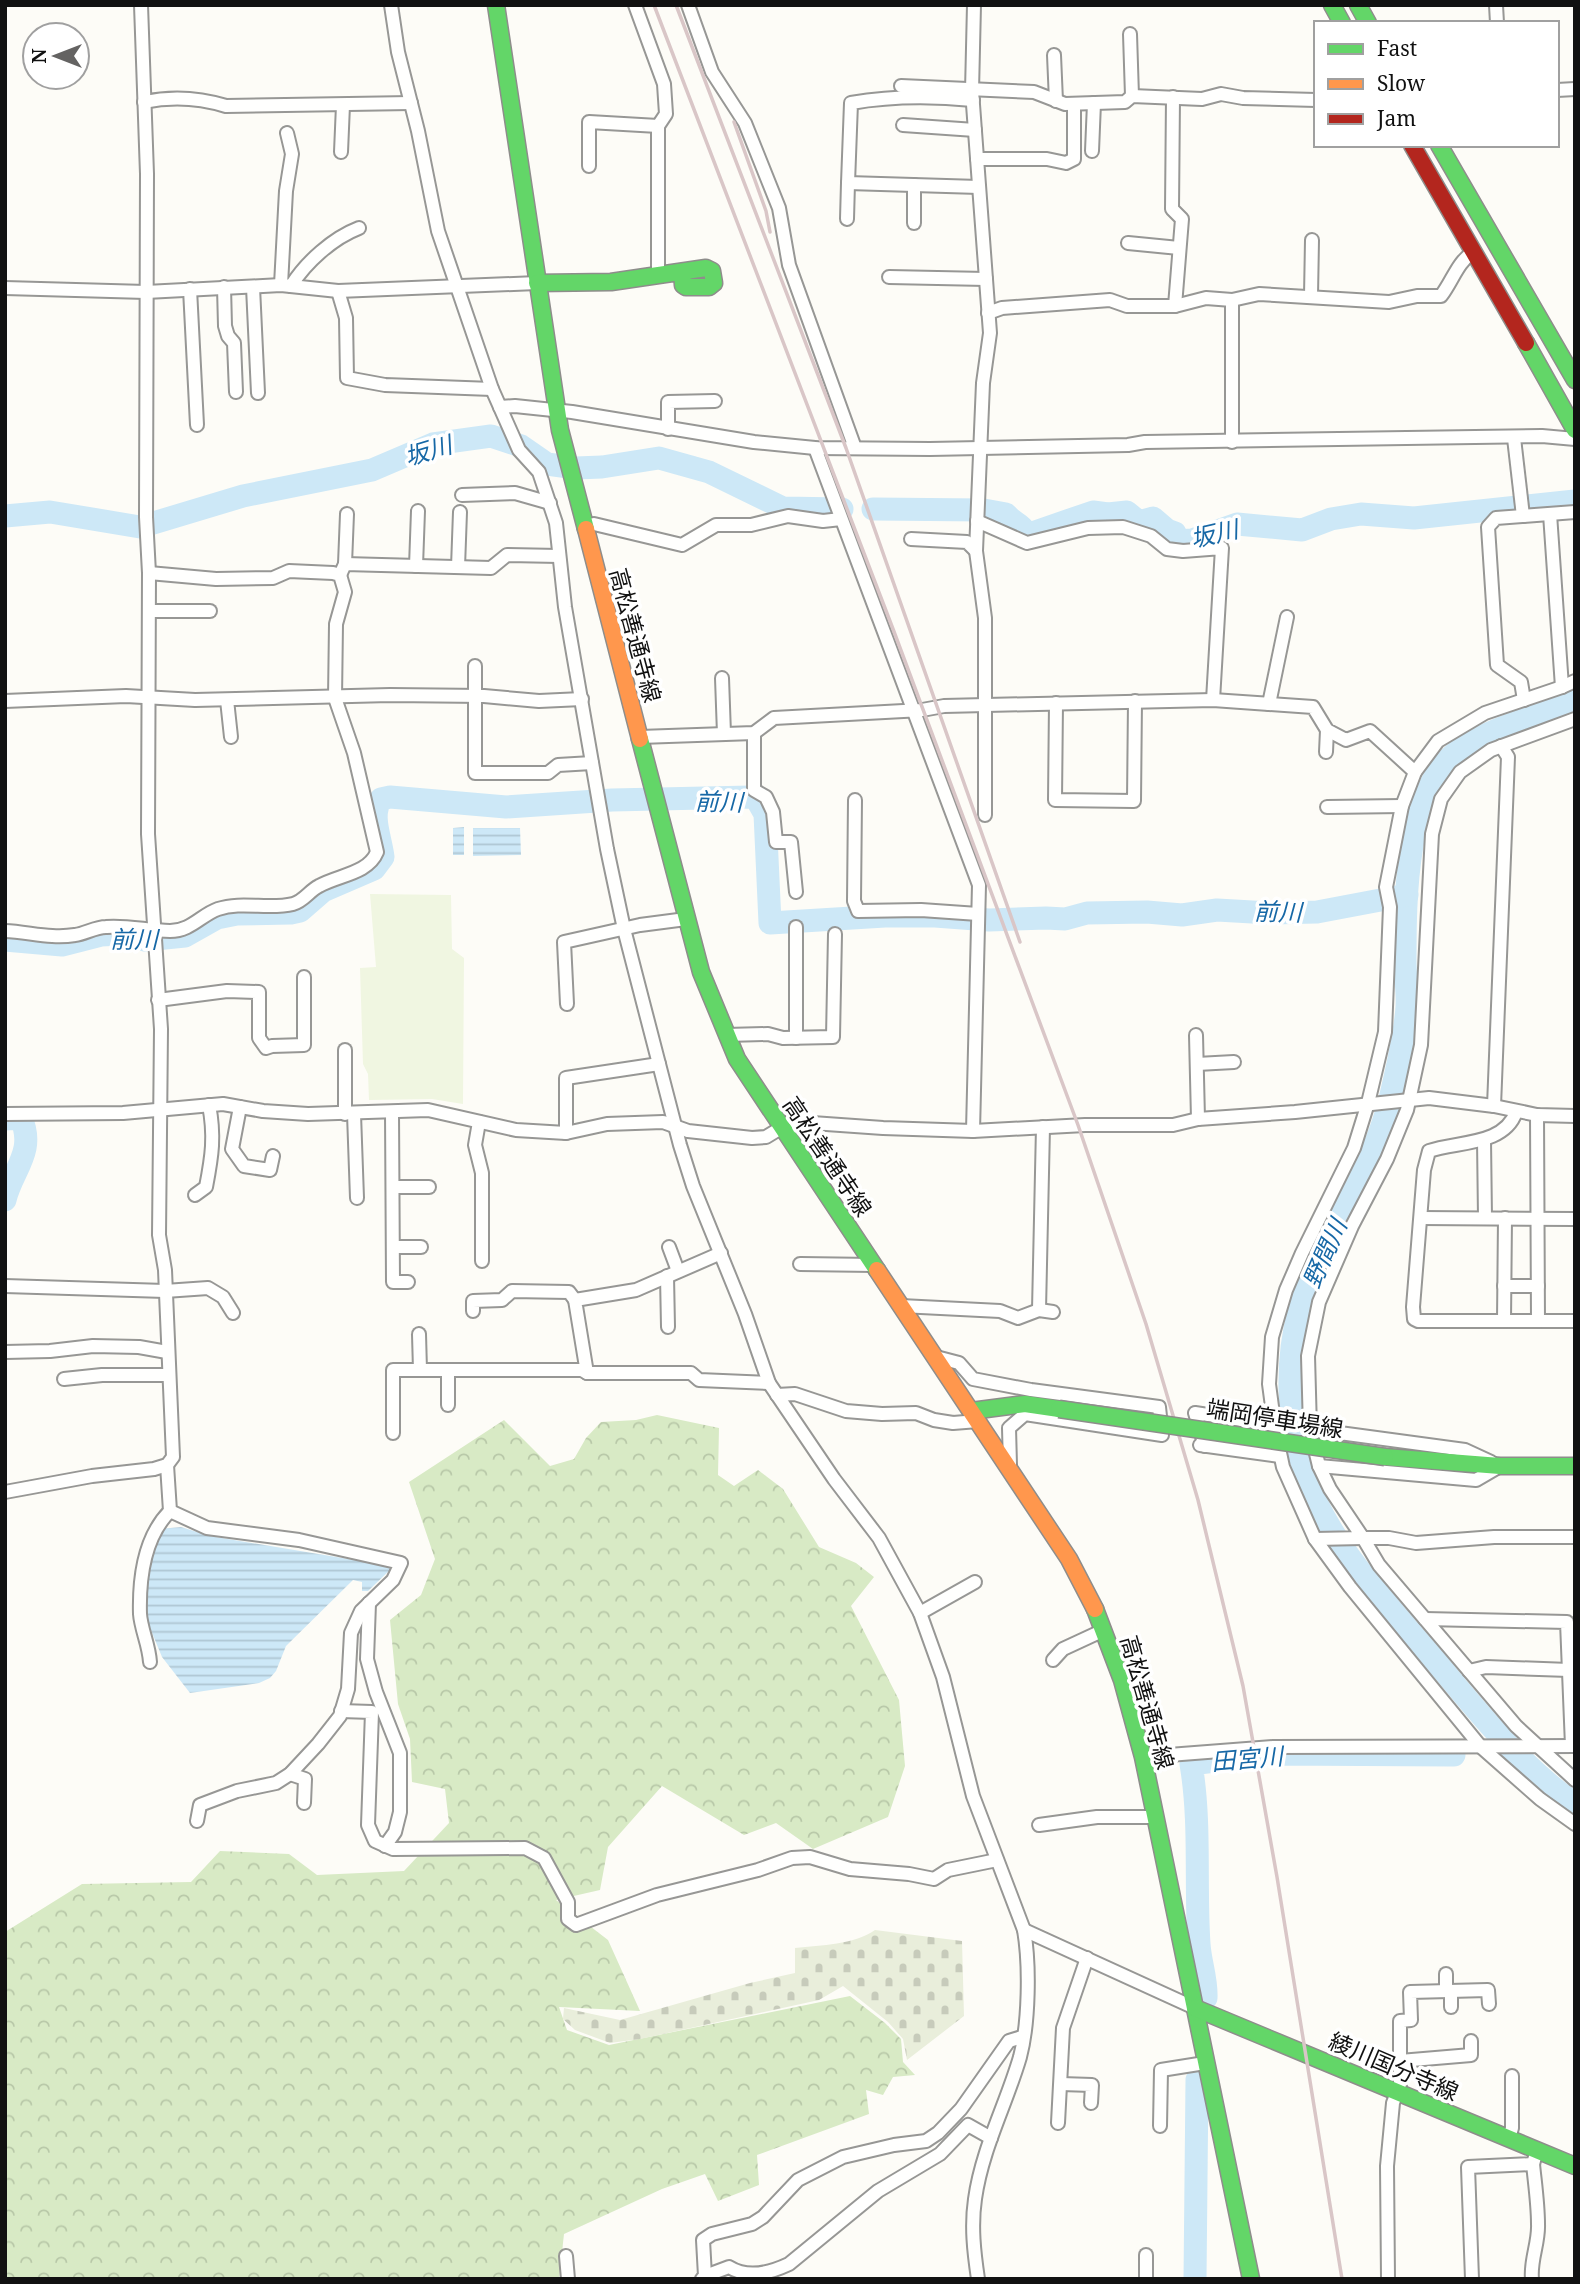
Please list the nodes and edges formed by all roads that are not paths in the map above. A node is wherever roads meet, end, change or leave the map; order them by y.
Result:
1 (141, 5) edge
2 (391, 5) edge
3 (496, 5) edge
4 (635, 5) edge
5 (688, 5) edge
6 (974, 5) edge
7 (1332, 5) edge
8 (1358, 5) edge
9 (1341, 21) edge
10 (1367, 21) edge
11 (1130, 34) dead end
12 (1055, 55) dead end
13 (901, 86) dead end
14 (973, 96) junction
15 (1132, 96) junction
16 (1173, 97) junction
17 (1314, 100) edge
18 (1056, 101) junction
19 (144, 102) junction
20 (411, 103) junction
21 (1094, 103) junction
22 (1074, 104) junction
23 (343, 105) junction
24 (903, 125) dead end
25 (658, 126) junction
26 (975, 130) junction
27 (287, 133) dead end
28 (1413, 147) edge
29 (1439, 147) edge
30 (1092, 151) dead end
31 (341, 152) dead end
32 (977, 159) junction
33 (589, 166) dead end
34 (848, 183) junction
35 (914, 185) junction
36 (979, 187) junction
37 (847, 219) dead end
38 (914, 223) dead end
39 (359, 228) dead end
40 (1312, 240) dead end
41 (1128, 243) dead end
42 (1179, 248) junction
43 (1473, 252) junction
44 (682, 272) dead end
45 (658, 276) junction
46 (888, 277) dead end
47 (986, 279) junction
48 (537, 283) junction
49 (286, 286) junction
50 (224, 287) junction
51 (253, 287) junction
52 (457, 287) junction
53 (5, 288) edge
54 (190, 289) junction
55 (338, 290) junction
56 (146, 292) junction
57 (1311, 296) junction
58 (1232, 300) junction
59 (1175, 306) junction
60 (988, 313) junction
61 (1575, 380) edge
62 (492, 388) junction
63 (236, 392) dead end
64 (258, 393) dead end
65 (715, 401) dead end
66 (500, 407) junction
67 (557, 411) junction
68 (197, 425) dead end
69 (668, 429) junction
70 (1575, 430) edge
71 (1514, 438) junction
72 (1575, 439) edge
73 (1232, 442) junction
74 (816, 448) junction
75 (855, 448) junction
76 (979, 448) junction
77 (461, 495) dead end
78 (550, 503) junction
79 (1522, 509) junction
80 (418, 511) dead end
81 (460, 512) dead end
82 (1575, 512) edge
83 (347, 514) dead end
84 (977, 514) junction
85 (1550, 514) junction
86 (841, 520) junction
87 (584, 527) junction
88 (911, 539) dead end
89 (976, 551) junction
90 (559, 556) junction
91 (416, 566) junction
92 (458, 567) junction
93 (343, 570) junction
94 (149, 573) junction
95 (149, 611) junction
96 (211, 611) dead end
97 (1287, 617) dead end
98 (475, 666) dead end
99 (722, 678) dead end
100 (1575, 681) edge
101 (1562, 687) junction
102 (474, 696) junction
103 (147, 697) junction
104 (335, 698) junction
105 (582, 699) junction
106 (1524, 699) junction
107 (226, 700) junction
108 (1213, 700) junction
109 (5, 701) edge
110 (1135, 701) junction
111 (1055, 703) junction
112 (986, 704) junction
113 (1269, 704) junction
114 (913, 710) junction
115 (1575, 719) edge
116 (1327, 730) junction
117 (754, 733) junction
118 (724, 734) junction
119 (231, 737) dead end
120 (640, 737) junction
121 (1501, 746) junction
122 (1325, 751) dead end
123 (592, 763) junction
124 (1415, 772) junction
125 (855, 800) dead end
126 (1402, 806) junction
127 (1327, 807) dead end
128 (985, 815) dead end
129 (796, 892) dead end
130 (978, 914) junction
131 (686, 919) junction
132 (796, 927) dead end
133 (153, 929) junction
134 (624, 929) junction
135 (5, 931) edge
136 (835, 934) dead end
137 (304, 977) dead end
138 (158, 1000) junction
139 (567, 1004) dead end
140 (726, 1034) junction
141 (1196, 1035) dead end
142 (796, 1038) junction
143 (345, 1050) dead end
144 (1234, 1062) dead end
145 (659, 1064) junction
146 (1197, 1064) junction
147 (1407, 1099) junction
148 (1371, 1103) junction
149 (209, 1105) junction
150 (1494, 1106) junction
151 (240, 1107) junction
152 (159, 1111) junction
153 (392, 1112) junction
154 (1516, 1112) junction
155 (5, 1114) edge
156 (349, 1114) junction
157 (1537, 1115) junction
158 (1575, 1116) edge
159 (1198, 1119) junction
160 (479, 1122) junction
161 (676, 1127) junction
162 (1043, 1127) junction
163 (782, 1128) junction
164 (973, 1130) junction
165 (566, 1133) junction
166 (1484, 1140) junction
167 (272, 1156) dead end
168 (393, 1187) junction
169 (429, 1187) dead end
170 (195, 1195) dead end
171 (357, 1198) dead end
172 (1421, 1218) junction
173 (1485, 1218) junction
174 (1505, 1219) junction
175 (1537, 1219) junction
176 (1575, 1219) edge
177 (393, 1247) junction
178 (421, 1247) dead end
179 (669, 1247) dead end
180 (720, 1253) junction
181 (482, 1261) dead end
182 (800, 1264) dead end
183 (874, 1265) junction
184 (672, 1274) junction
185 (408, 1282) dead end
186 (5, 1286) edge
187 (1504, 1286) junction
188 (1538, 1286) junction
189 (165, 1291) junction
190 (472, 1300) dead end
191 (575, 1300) junction
192 (901, 1306) junction
193 (233, 1313) dead end
194 (1504, 1321) junction
195 (1538, 1321) junction
196 (1575, 1321) edge
197 (668, 1327) dead end
198 (419, 1334) dead end
199 (5, 1352) edge
200 (167, 1352) junction
201 (936, 1357) junction
202 (420, 1370) junction
203 (448, 1370) junction
204 (587, 1373) junction
205 (169, 1375) junction
206 (64, 1379) dead end
207 (769, 1383) junction
208 (777, 1395) junction
209 (448, 1405) dead end
210 (974, 1416) junction
211 (1274, 1425) junction
212 (1310, 1429) junction
213 (393, 1433) dead end
214 (1280, 1456) junction
215 (167, 1465) junction
216 (1319, 1466) junction
217 (1500, 1466) junction
218 (1575, 1466) edge
219 (1010, 1469) junction
220 (5, 1492) edge
221 (170, 1511) junction
222 (1575, 1536) edge
223 (1360, 1538) junction
224 (1317, 1539) junction
225 (975, 1582) dead end
226 (369, 1603) junction
227 (920, 1613) junction
228 (1425, 1619) junction
229 (1104, 1630) junction
230 (1054, 1660) dead end
231 (150, 1662) dead end
232 (1569, 1670) junction
233 (1469, 1671) junction
234 (341, 1711) junction
235 (1573, 1746) edge
236 (1484, 1747) junction
237 (1534, 1747) junction
238 (1143, 1757) junction
239 (290, 1774) junction
240 (1575, 1780) edge
241 (304, 1803) dead end
242 (1155, 1817) junction
243 (197, 1821) dead end
244 (1575, 1824) edge
245 (1039, 1825) dead end
246 (385, 1846) junction
247 (998, 1860) junction
248 (1024, 1930) junction
249 (1087, 1958) junction
250 (1447, 1974) dead end
251 (1449, 1991) junction
252 (1489, 2004) dead end
253 (1195, 2007) junction
254 (1451, 2007) dead end
255 (1022, 2037) junction
256 (1471, 2041) dead end
257 (1400, 2061) junction
258 (1205, 2063) junction
259 (1512, 2076) dead end
260 (1060, 2084) junction
261 (1397, 2091) junction
262 (1091, 2103) dead end
263 (1058, 2123) dead end
264 (1160, 2126) dead end
265 (990, 2138) junction
266 (1508, 2138) junction
267 (1535, 2157) junction
268 (1575, 2166) edge
269 (1146, 2255) dead end
270 (566, 2256) dead end
271 (739, 2276) edge
272 (703, 2277) edge
273 (568, 2279) edge
274 (978, 2279) edge
275 (1146, 2279) edge
276 (1251, 2279) edge
277 (1388, 2279) edge
278 (1472, 2279) edge
279 (1532, 2279) edge

1 - 19 street
2 - 20 street
3 - 48 main road, 高松善通寺線
4 - 25 street
5 - 75 street
6 - 14 street
7 - 9 main road
8 - 10 main road
11 - 15 street
12 - 18 street
13 - 14 street
14 - 18 street
14 - 26 street
14 - 34 street
15 - 16 street
15 - 21 street
16 - 17 street
16 - 42 street
18 - 22 street
19 - 23 street
19 - 56 street
20 - 23 street
20 - 52 street
21 - 22 street
21 - 30 street
22 - 32 street
23 - 31 street
24 - 26 street
25 - 33 street
25 - 45 street
26 - 32 street
27 - 49 street
28 - 43 main road
29 - 61 main road
32 - 36 street
34 - 35 street
34 - 37 street
35 - 36 street
35 - 38 street
36 - 47 street
39 - 49 street
40 - 57 street
41 - 42 street
42 - 59 street
43 - 57 street
43 - 70 main road
44 - 45 main road
45 - 48 main road
46 - 47 street
47 - 60 street
48 - 52 street
48 - 67 main road, 高松善通寺線
49 - 51 street
49 - 55 street
50 - 51 street
50 - 54 street
50 - 63 street
51 - 64 street
52 - 55 street
52 - 62 street
53 - 56 street
54 - 56 street
54 - 68 street
55 - 62 street
56 - 94 street
57 - 58 street
58 - 59 street
58 - 73 street
59 - 60 street
60 - 76 street
62 - 66 street
65 - 69 street
66 - 67 street
66 - 78 street
67 - 69 street
67 - 87 main road, 高松善通寺線
69 - 74 street
71 - 72 street
71 - 73 street
71 - 79 street
73 - 76 street
74 - 75 street
74 - 86 street
75 - 76 street
76 - 84 street
77 - 78 street
78 - 90 street
79 - 85 street
79 - 106 street
80 - 91 street
81 - 92 street
82 - 85 street
83 - 93 street
84 - 89 street
84 - 108 street
85 - 101 street
86 - 87 street
86 - 114 street
87 - 120 main road, 高松善通寺線
88 - 89 street
89 - 112 street
90 - 92 street
90 - 105 street
91 - 92 street
91 - 93 street
93 - 94 street
93 - 104 street
94 - 95 street
95 - 96 street
95 - 103 street
97 - 113 street
98 - 102 street
99 - 118 street
100 - 101 street
101 - 106 street
102 - 104 street
102 - 105 street
102 - 123 street
103 - 107 street
103 - 109 street
103 - 133 street
104 - 107 street
104 - 133 street
105 - 123 street
106 - 124 street
107 - 119 street
108 - 110 street
108 - 113 street
110 - 111 street
110 - 111 street
111 - 112 street
112 - 114 street
112 - 128 street
113 - 116 street
114 - 117 street
114 - 130 street
115 - 121 street
116 - 122 street
116 - 124 street
117 - 118 street
117 - 129 street
118 - 120 street
120 - 131 main road, 高松善通寺線
121 - 147 street
121 - 150 street
123 - 134 street
124 - 126 street
125 - 130 street
126 - 127 street
126 - 148 street
130 - 164 street
131 - 134 street
131 - 140 main road, 高松善通寺線
132 - 142 street
133 - 135 street
133 - 138 street
134 - 139 street
134 - 145 street
136 - 142 street
137 - 138 street
138 - 152 street
140 - 142 street
140 - 163 main road, 高松善通寺線
141 - 146 street
143 - 156 street
144 - 146 street
145 - 161 street
145 - 165 street
146 - 159 street
147 - 148 street
147 - 150 street
147 - 212 street
148 - 159 street
148 - 211 street
149 - 151 street
149 - 152 street
149 - 170 street
150 - 154 street
151 - 156 street
151 - 167 street
152 - 155 street
152 - 189 street
153 - 156 street
153 - 160 street
153 - 168 street
154 - 157 street
154 - 166 street
156 - 171 street
157 - 158 street
157 - 175 street
159 - 162 street
160 - 165 street
160 - 181 street
161 - 163 street
161 - 165 street
161 - 180 street
162 - 164 street
162 - 192 street
163 - 164 street
163 - 183 main road, 高松善通寺線
166 - 172 street
166 - 173 street
168 - 169 street
168 - 177 street
172 - 173 street
172 - 194 street
173 - 174 street
174 - 175 street
174 - 187 street
175 - 176 street
175 - 188 street
177 - 178 street
177 - 185 street
179 - 184 street
180 - 184 street
180 - 207 street
182 - 183 street
183 - 192 main road, 高松善通寺線
184 - 191 street
184 - 197 street
186 - 189 street
187 - 188 street
187 - 194 street
188 - 195 street
189 - 193 street
189 - 200 street
190 - 191 street
191 - 204 street
192 - 201 main road, 高松善通寺線
194 - 195 street
195 - 196 street
198 - 202 street
199 - 200 street
200 - 205 street
201 - 210 main road, 高松善通寺線
201 - 219 street
202 - 203 street
202 - 213 street
203 - 204 street
203 - 209 street
204 - 207 street
205 - 206 street
205 - 215 street
207 - 208 street
208 - 210 street
208 - 227 street
210 - 217 main road, 端岡停車場線, bridge
210 - 219 main road, 高松善通寺線
211 - 214 street
211 - 214 street
212 - 216 street
212 - 217 street
214 - 224 street
215 - 220 street
215 - 221 street
216 - 217 street
216 - 223 street
217 - 218 main road, 端岡停車場線
219 - 229 main road, 高松善通寺線
221 - 226 street
221 - 231 street
222 - 223 street
223 - 224 street
223 - 228 street
224 - 236 street
225 - 227 street
226 - 234 street
226 - 246 street
227 - 247 street
228 - 232 street
228 - 233 street
229 - 230 street
229 - 238 main road, 高松善通寺線
232 - 233 street
232 - 235 street
233 - 237 street
234 - 239 street
234 - 246 street
235 - 237 street
236 - 237 street
236 - 238 street
236 - 244 street
237 - 240 street
238 - 242 main road, 高松善通寺線
239 - 241 street
239 - 243 street
242 - 245 street
242 - 253 main road, 高松善通寺線
246 - 247 street
247 - 248 street
248 - 249 street
248 - 255 street
249 - 253 street
249 - 260 street
250 - 251 street
251 - 252 street
251 - 254 street
251 - 257 street
253 - 258 main road, 高松善通寺線
253 - 261 main road, 綾川国分寺線
255 - 265 street
255 - 272 street
256 - 257 street
257 - 261 street
258 - 264 street
258 - 276 main road, 高松善通寺線
259 - 266 street
260 - 262 street
260 - 263 street
261 - 266 main road, 綾川国分寺線
261 - 277 street
265 - 271 street
265 - 274 street
266 - 267 main road, 綾川国分寺線
267 - 268 main road, 綾川国分寺線
267 - 278 street
267 - 279 street
269 - 275 street
270 - 273 street
271 - 272 street

